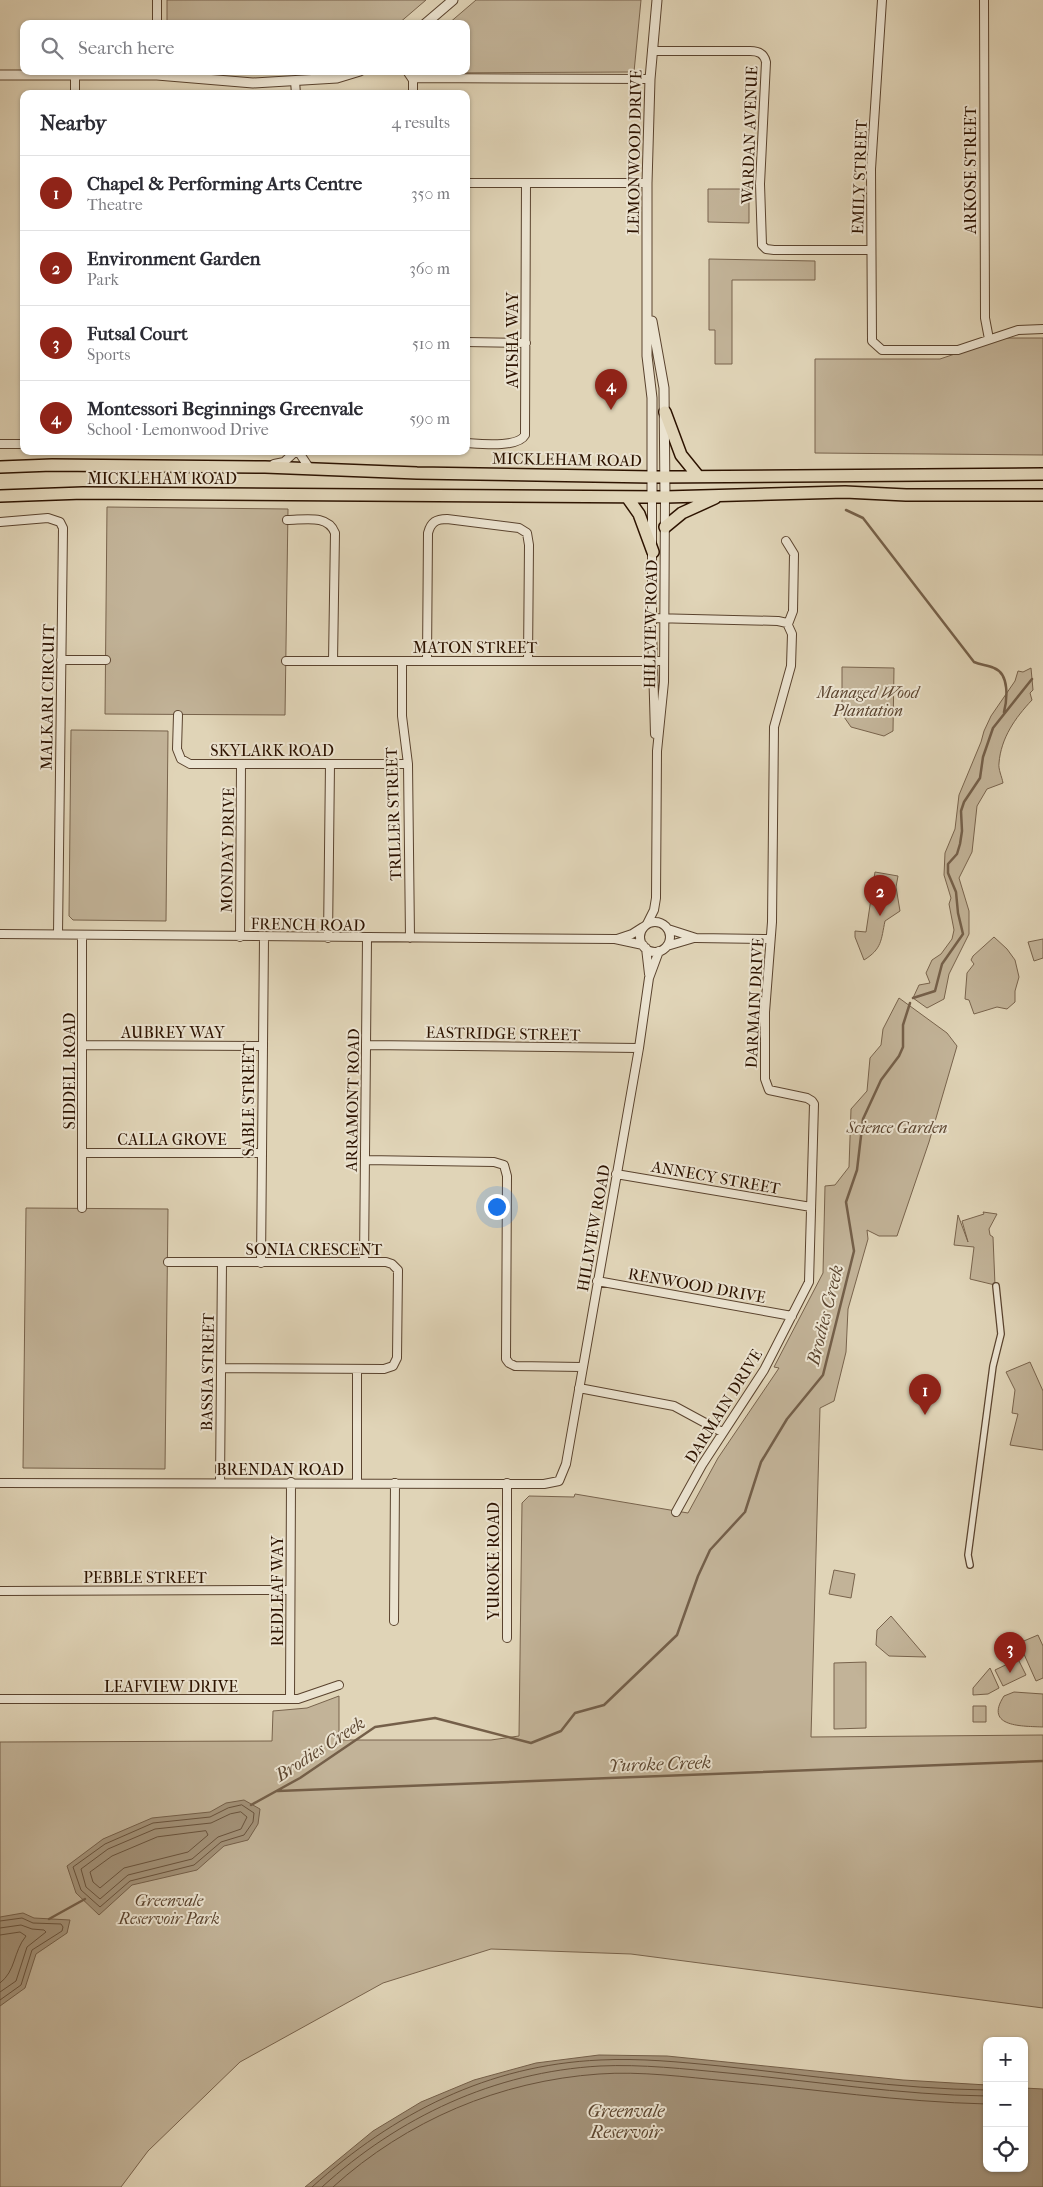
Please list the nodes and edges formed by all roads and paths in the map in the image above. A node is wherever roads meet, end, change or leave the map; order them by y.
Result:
1 (157, 0) edge
2 (453, 0) edge
3 (657, 0) edge
4 (882, 0) edge
5 (984, 0) edge
6 (157, 20) edge
7 (430, 20) edge
8 (652, 51) junction
9 (0, 75) edge
10 (75, 75) joint
11 (176, 75) edge
12 (347, 75) edge
13 (410, 75) edge
14 (458, 75) edge
15 (650, 79) junction
16 (295, 81) junction
17 (75, 90) edge
18 (296, 90) edge
19 (412, 90) edge
20 (647, 182) junction
21 (470, 183) edge
22 (526, 183) junction
23 (871, 250) junction
24 (648, 304) junction
25 (1043, 329) edge
26 (989, 339) junction
27 (470, 342) edge
28 (526, 343) junction
29 (665, 412) junction
30 (0, 444) edge
31 (20, 444) edge
32 (470, 444) edge
33 (292, 455) edge
34 (300, 455) edge
35 (0, 467) edge
36 (265, 467) junction
37 (310, 469) junction
38 (1043, 474) edge
39 (652, 476) junction
40 (665, 476) junction
41 (698, 476) junction
42 (1043, 495) edge
43 (0, 496) edge
44 (718, 496) junction
45 (627, 497) junction
46 (652, 497) junction
47 (665, 497) junction
48 (288, 520) dead end
49 (0, 522) edge
50 (665, 527) junction
51 (786, 541) dead end
52 (653, 552) junction
53 (652, 618) junction
54 (664, 618) junction
55 (788, 624) junction
56 (62, 660) junction
57 (106, 660) dead end
58 (427, 660) junction
59 (528, 660) junction
60 (286, 661) dead end
61 (333, 661) junction
62 (402, 661) junction
63 (664, 661) junction
64 (652, 662) junction
65 (178, 715) dead end
66 (657, 751) junction
67 (241, 764) junction
68 (330, 764) junction
69 (408, 764) junction
70 (656, 898) junction
71 (661, 923) junction
72 (646, 925) junction
73 (668, 929) junction
74 (0, 934) edge
75 (58, 934) junction
76 (82, 935) junction
77 (240, 936) junction
78 (264, 937) junction
79 (328, 938) junction
80 (368, 938) junction
81 (410, 938) junction
82 (696, 938) junction
83 (615, 939) junction
84 (770, 939) junction
85 (667, 946) junction
86 (644, 947) junction
87 (660, 951) junction
88 (649, 978) junction
89 (83, 1045) junction
90 (366, 1045) junction
91 (263, 1046) junction
92 (639, 1048) junction
93 (82, 1153) junction
94 (262, 1153) junction
95 (365, 1160) junction
96 (616, 1174) junction
97 (811, 1207) junction
98 (82, 1208) dead end
99 (168, 1262) dead end
100 (364, 1262) junction
101 (222, 1263) junction
102 (261, 1263) junction
103 (598, 1281) junction
104 (996, 1286) dead end
105 (792, 1316) junction
106 (582, 1367) junction
107 (221, 1368) junction
108 (357, 1369) junction
109 (579, 1388) junction
110 (722, 1432) junction
111 (560, 1481) joint
112 (220, 1482) junction
113 (291, 1482) junction
114 (0, 1483) edge
115 (357, 1483) junction
116 (395, 1483) junction
117 (507, 1483) junction
118 (676, 1512) dead end
119 (970, 1565) dead end
120 (290, 1590) junction
121 (0, 1591) edge
122 (394, 1621) dead end
123 (506, 1638) dead end
124 (339, 1685) dead end
125 (0, 1699) edge
126 (290, 1699) junction

1 - 6 street
2 - 7 street
3 - 8 street, LEMONWOOD DRIVE
4 - 23 street, EMILY STREET
5 - 26 street, ARKOSE STREET
8 - 15 street, LEMONWOOD DRIVE
8 - 23 street, WARDAN AVENUE
9 - 10 street
10 - 17 street
11 - 16 street
12 - 16 street
13 - 19 street
14 - 15 street
15 - 20 street, LEMONWOOD DRIVE
16 - 18 street
20 - 22 street
20 - 24 street, LEMONWOOD DRIVE
21 - 22 street
22 - 28 street, AVISHA WAY
23 - 26 street, EMILY STREET
24 - 29 street, LEMONWOOD DRIVE
24 - 39 street, LEMONWOOD DRIVE
25 - 26 street
27 - 28 street
28 - 32 street, AVISHA WAY
29 - 40 street, LEMONWOOD DRIVE
29 - 41 main road
30 - 31 street
33 - 36 street
34 - 37 street
35 - 36 main road, MICKLEHAM ROAD
36 - 37 main road, MICKLEHAM ROAD
37 - 39 main road, MICKLEHAM ROAD
38 - 41 main road, MICKLEHAM ROAD
39 - 40 main road, MICKLEHAM ROAD
39 - 46 street, LEMONWOOD DRIVE
40 - 41 main road, MICKLEHAM ROAD
40 - 47 street, LEMONWOOD DRIVE
42 - 44 main road, MICKLEHAM ROAD
43 - 45 main road, MICKLEHAM ROAD
44 - 47 main road, MICKLEHAM ROAD
44 - 50 main road
45 - 46 main road, MICKLEHAM ROAD
45 - 52 main road
46 - 47 main road, MICKLEHAM ROAD
46 - 52 street, HILLVIEW ROAD
47 - 50 street, HILLVIEW ROAD
48 - 61 street
49 - 56 street, MALKARI CIRCUIT
50 - 54 street, HILLVIEW ROAD
51 - 55 street
52 - 53 street, HILLVIEW ROAD
53 - 54 street
53 - 64 street, HILLVIEW ROAD
54 - 55 street
54 - 63 street, HILLVIEW ROAD
55 - 84 street, DARMAIN DRIVE
56 - 57 street
56 - 75 street, MALKARI CIRCUIT
58 - 59 street, MATON STREET
58 - 59 street
58 - 62 street, MATON STREET
59 - 64 street, MATON STREET
60 - 61 street, MATON STREET
61 - 62 street, MATON STREET
62 - 69 street, TRILLER STREET
63 - 64 street, MATON STREET
63 - 66 street, HILLVIEW ROAD
64 - 66 street, HILLVIEW ROAD
65 - 67 street, SKYLARK ROAD
66 - 70 street, HILLVIEW ROAD
67 - 68 street, SKYLARK ROAD
67 - 77 street, MONDAY DRIVE
68 - 69 street, SKYLARK ROAD
68 - 79 street
69 - 81 street, TRILLER STREET
70 - 71 street, HILLVIEW ROAD
70 - 72 street, HILLVIEW ROAD
71 - 72 street
71 - 73 street
72 - 83 street, FRENCH ROAD
72 - 86 street
73 - 82 street
73 - 85 street
74 - 75 street, FRENCH ROAD
75 - 76 street, FRENCH ROAD
76 - 77 street, FRENCH ROAD
76 - 89 street, SIDDELL ROAD
77 - 78 street, FRENCH ROAD
78 - 79 street, FRENCH ROAD
78 - 91 street, SABLE STREET
79 - 80 street, FRENCH ROAD
80 - 81 street, FRENCH ROAD
80 - 90 street, ARRAMONT ROAD
81 - 83 street, FRENCH ROAD
82 - 84 street
82 - 85 street
83 - 86 street, FRENCH ROAD
84 - 97 street, DARMAIN DRIVE
85 - 87 street
86 - 87 street
86 - 88 street, HILLVIEW ROAD
87 - 88 street, HILLVIEW ROAD
88 - 92 street, HILLVIEW ROAD
89 - 91 street, AUBREY WAY
89 - 93 street, SIDDELL ROAD
90 - 92 street, EASTRIDGE STREET
90 - 95 street, ARRAMONT ROAD
91 - 94 street, SABLE STREET
92 - 96 street, HILLVIEW ROAD
93 - 94 street, CALLA GROVE
93 - 98 street, SIDDELL ROAD
94 - 102 street, SABLE STREET
95 - 100 street, ARRAMONT ROAD
95 - 106 street
96 - 97 street, ANNECY STREET
96 - 103 street, HILLVIEW ROAD
97 - 105 street, DARMAIN DRIVE
99 - 101 street, SONIA CRESCENT
100 - 102 street, SONIA CRESCENT
100 - 108 street, SONIA CRESCENT
101 - 102 street, SONIA CRESCENT
101 - 107 street, BASSIA STREET
103 - 105 street, RENWOOD DRIVE
103 - 106 street, HILLVIEW ROAD
104 - 119 street
105 - 110 street, DARMAIN DRIVE
106 - 109 street, HILLVIEW ROAD
107 - 108 street, SONIA CRESCENT
107 - 112 street, BASSIA STREET
108 - 115 street
109 - 110 street
109 - 111 street, HILLVIEW ROAD
110 - 118 street, DARMAIN DRIVE
111 - 117 street, BRENDAN ROAD
112 - 113 street, BRENDAN ROAD
112 - 114 street, BRENDAN ROAD
113 - 115 street, BRENDAN ROAD
113 - 120 street, REDLEAF WAY
115 - 116 street, BRENDAN ROAD
116 - 117 street, BRENDAN ROAD
116 - 122 street
117 - 123 street, YUROKE ROAD
120 - 121 street, PEBBLE STREET
120 - 126 street, REDLEAF WAY
124 - 126 street, LEAFVIEW DRIVE
125 - 126 street, LEAFVIEW DRIVE

